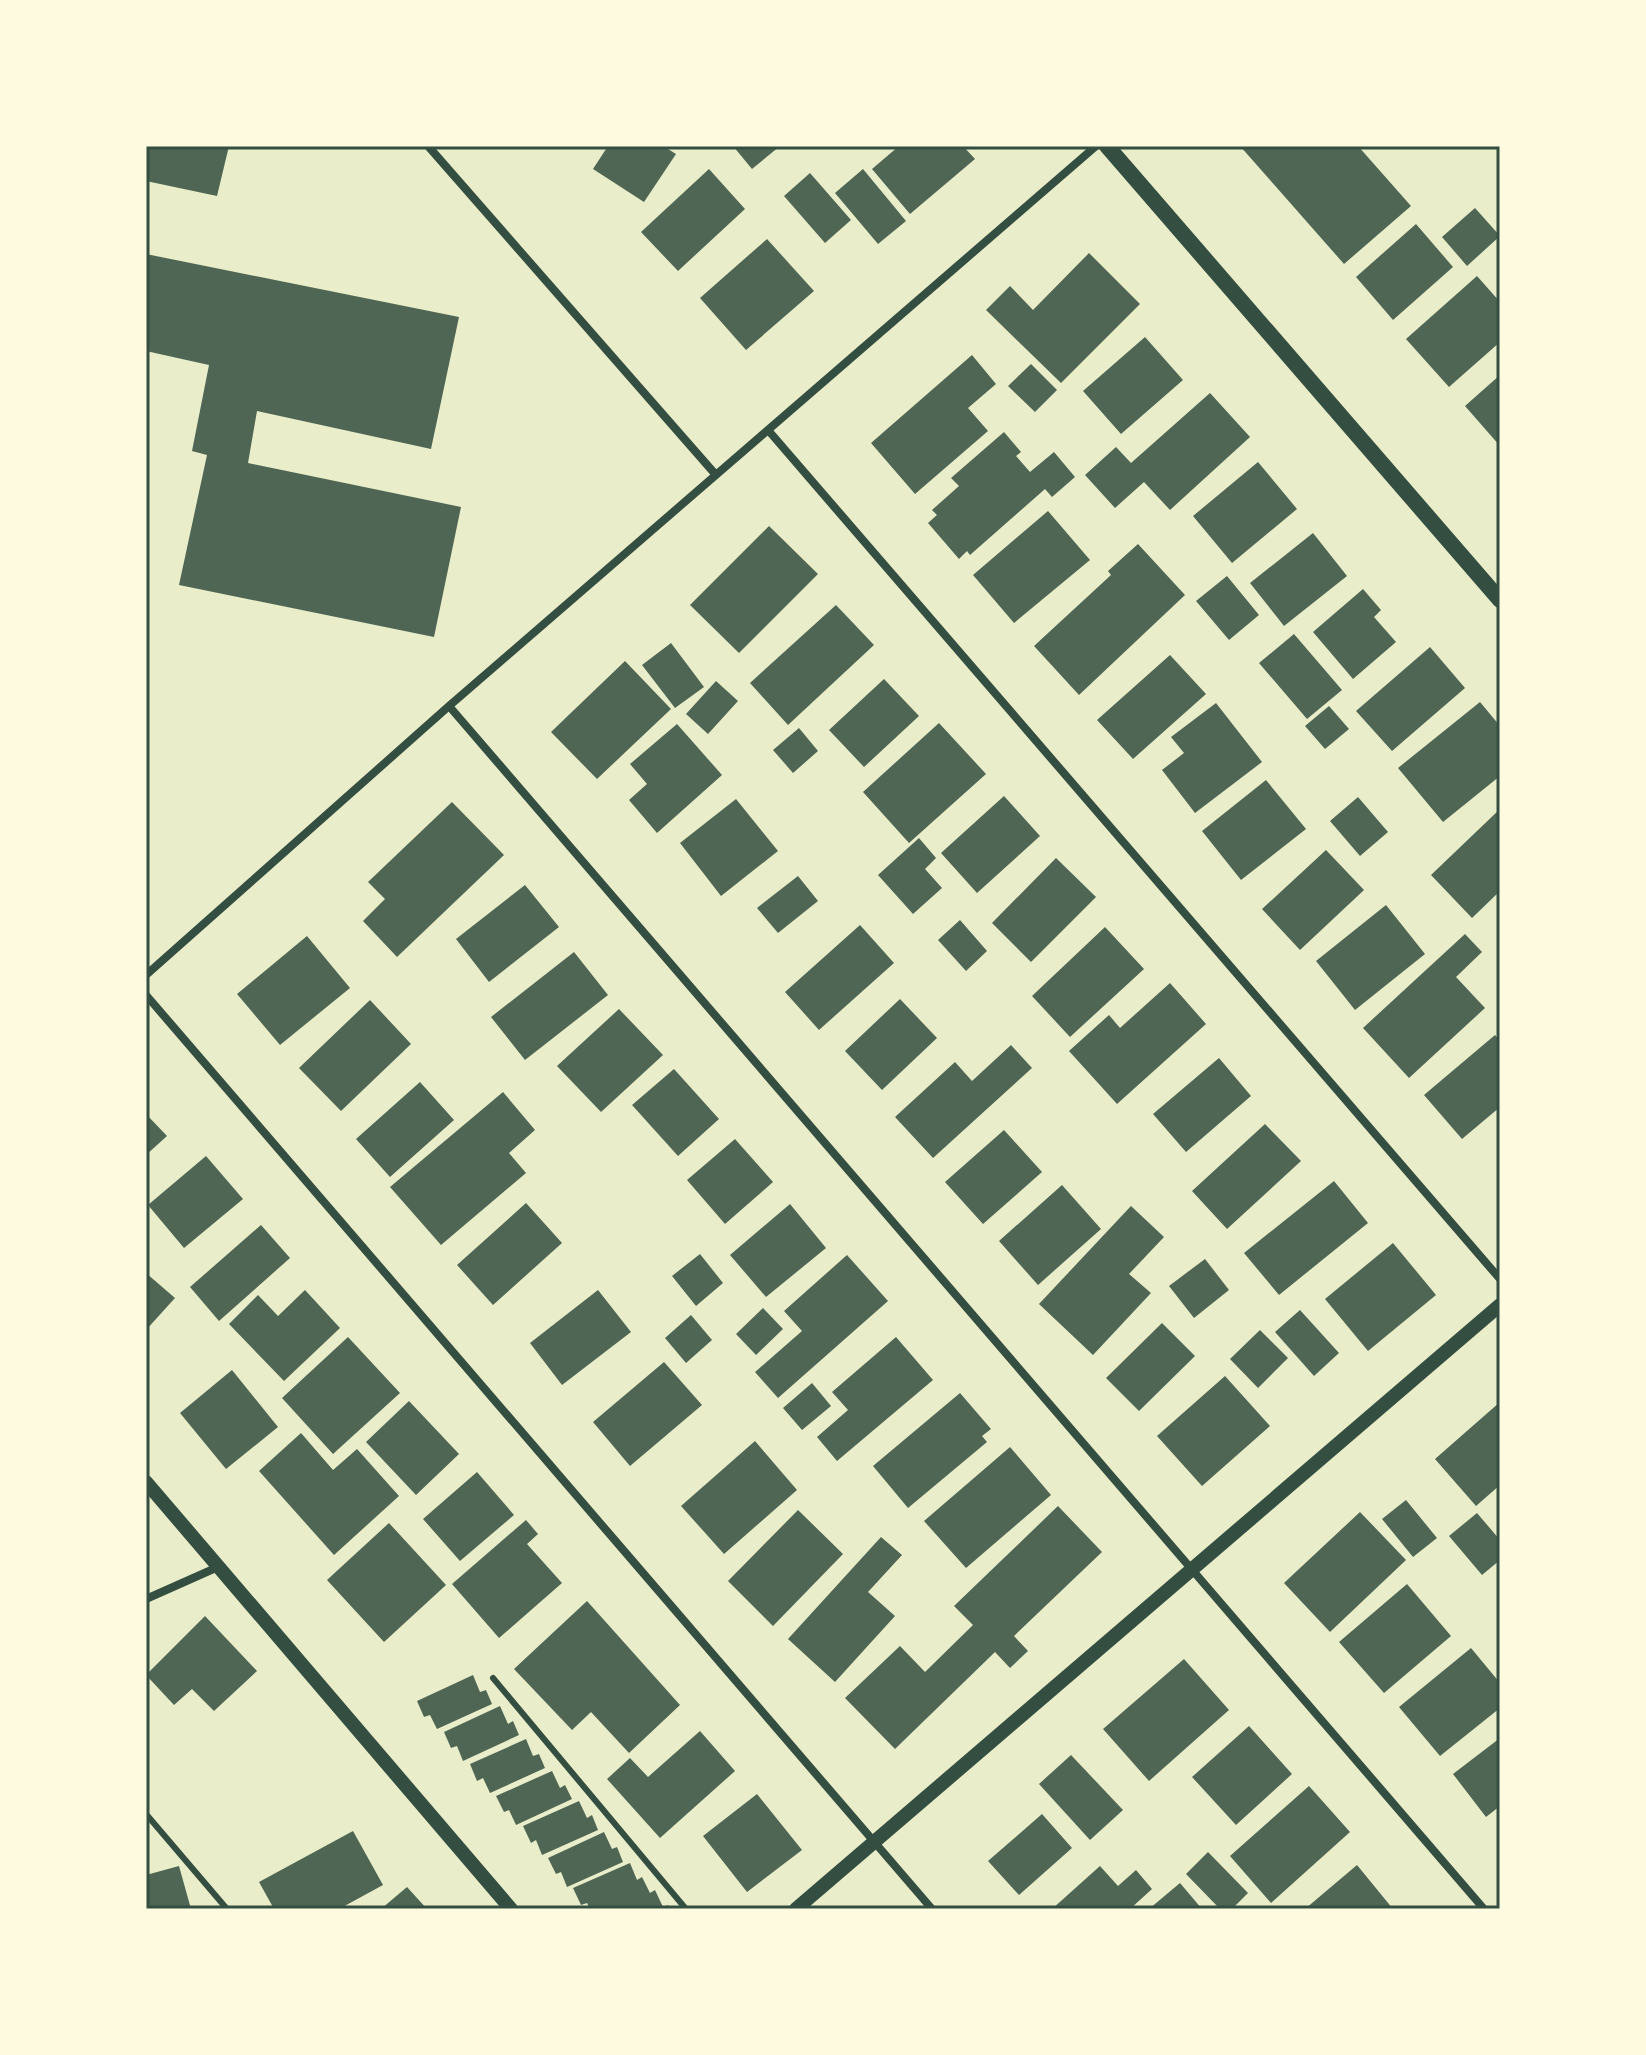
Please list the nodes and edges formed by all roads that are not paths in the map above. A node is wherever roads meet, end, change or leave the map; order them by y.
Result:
1 (428, 146) edge
2 (1096, 146) edge
3 (1107, 146) edge
4 (768, 430) junction
5 (716, 475) junction
6 (1500, 600) edge
7 (449, 706) junction
8 (146, 975) edge
9 (146, 995) edge
10 (1500, 1279) edge
11 (1500, 1305) edge
12 (146, 1482) edge
13 (218, 1567) junction
14 (1190, 1571) junction
15 (146, 1599) edge
16 (493, 1678) dead end
17 (146, 1814) edge
18 (875, 1843) junction
19 (227, 1909) edge
20 (511, 1909) edge
21 (686, 1909) edge
22 (796, 1909) edge
23 (932, 1909) edge
24 (1484, 1909) edge

1 - 5 street
2 - 4 street
3 - 6 main road
4 - 5 street
4 - 10 street
5 - 7 street
7 - 8 street
7 - 14 street
9 - 18 street
11 - 14 street
12 - 13 street
13 - 15 street
13 - 20 street
14 - 18 street
14 - 24 street
16 - 21 lane
17 - 19 lane
18 - 22 street
18 - 23 street

